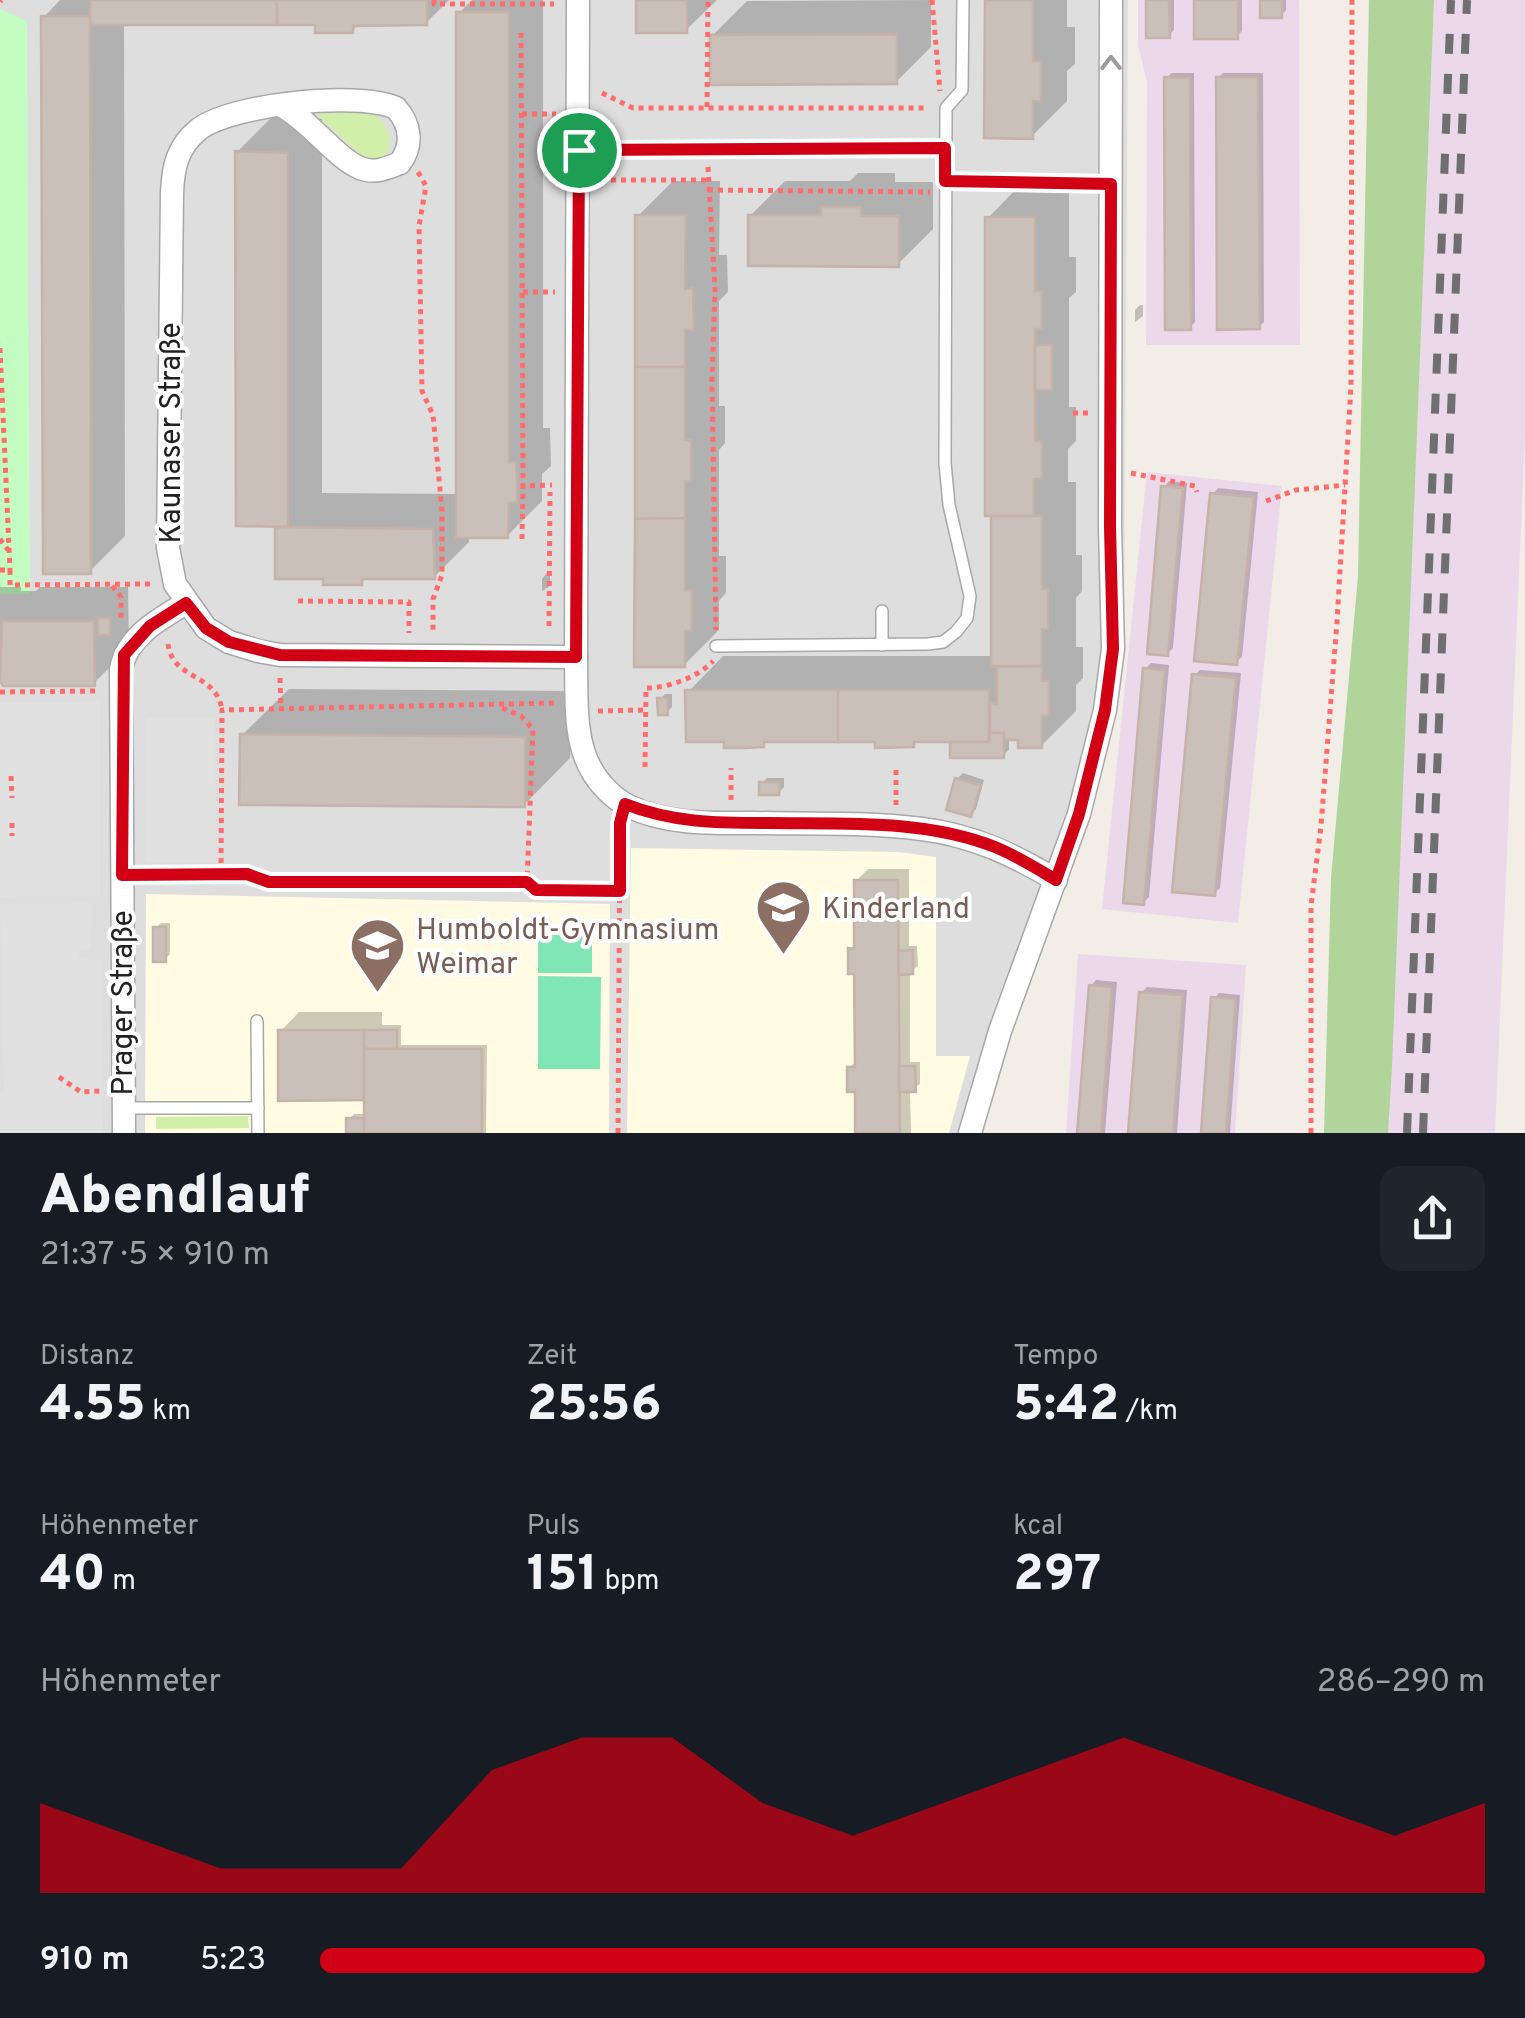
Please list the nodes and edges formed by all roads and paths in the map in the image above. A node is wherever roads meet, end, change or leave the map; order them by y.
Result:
1 (434, 0) edge
2 (708, 0) edge
3 (932, 0) edge
4 (963, 0) edge
5 (1111, 0) edge
6 (1352, 0) edge
7 (570, 2) edge
8 (521, 32) dead end
9 (578, 76) junction
10 (282, 106) junction
11 (707, 108) junction
12 (946, 108) junction
13 (521, 114) junction
14 (578, 115) junction
15 (945, 148) junction
16 (579, 150) junction
17 (419, 174) dead end
18 (579, 180) junction
19 (1111, 184) junction
20 (945, 187) junction
21 (708, 190) junction
22 (522, 292) junction
23 (578, 292) junction
24 (0, 353) edge
25 (2, 402) edge
26 (1110, 465) junction
27 (552, 485) dead end
28 (1346, 485) junction
29 (523, 486) junction
30 (1197, 492) dead end
31 (1266, 501) dead end
32 (0, 539) edge
33 (522, 539) dead end
34 (10, 552) junction
35 (0, 570) edge
36 (10, 570) junction
37 (159, 584) dead end
38 (109, 585) junction
39 (298, 601) dead end
40 (186, 603) junction
41 (882, 611) dead end
42 (162, 618) junction
43 (130, 645) junction
44 (882, 645) junction
45 (716, 646) junction
46 (421, 656) junction
47 (576, 657) junction
48 (280, 678) dead end
49 (121, 690) junction
50 (0, 692) edge
51 (497, 706) junction
52 (578, 707) junction
53 (222, 710) junction
54 (281, 710) junction
55 (646, 710) junction
56 (645, 768) dead end
57 (731, 768) dead end
58 (896, 768) dead end
59 (11, 776) dead end
60 (12, 798) dead end
61 (625, 804) junction
62 (12, 823) dead end
63 (730, 823) junction
64 (896, 826) junction
65 (12, 836) dead end
66 (221, 873) junction
67 (122, 875) junction
68 (1056, 880) junction
69 (527, 882) junction
70 (620, 891) junction
71 (257, 1021) dead end
72 (59, 1078) dead end
73 (123, 1099) junction
74 (258, 1108) junction
75 (124, 1133) edge
76 (258, 1133) edge
77 (618, 1133) edge
78 (970, 1133) edge
79 (1311, 1133) edge

1 - 7 path
2 - 11 path
3 - 12 path
4 - 12 lane
19 -> 5 street
6 - 28 path
7 - 9 street
8 - 13 path
9 - 11 path
9 - 14 street
10 - 10 street, Kaunaser Straße
10 - 40 street, Kaunaser Straße
11 - 12 path
12 - 15 lane
13 - 14 path
13 - 22 path
14 - 16 street
15 - 16 lane
15 - 20 lane
16 - 18 street
17 - 46 path
18 - 21 path
18 - 23 street
19 - 20 path
19 - 26 street
20 - 21 path
20 - 44 lane
21 - 45 path
22 - 23 path
22 - 29 path
23 - 47 street
24 - 25 path
25 - 34 path
26 - 30 path
26 - 68 street
27 - 29 path
28 - 31 path
28 - 79 path
29 - 33 path
32 - 34 path
34 - 36 path
35 - 36 path
36 - 38 path
37 - 38 path
38 - 43 path
39 - 46 path
40 - 42 street
40 - 46 street, Kaunaser Straße
41 - 44 lane
42 - 43 street
42 - 53 path
43 - 49 street, Prager Straße
44 - 45 lane
45 - 55 path
46 - 47 street, Kaunaser Straße
47 - 52 street
48 - 54 path
49 - 50 path
49 - 67 street, Prager Straße
51 - 52 path
51 - 54 path
51 - 69 path
52 - 55 path
52 - 61 street
53 - 54 path
53 - 66 path
55 - 56 path
57 - 63 path
58 - 64 path
59 - 60 path
61 - 63 street
61 - 70 path
62 - 65 path
63 - 64 street
64 - 68 street
66 - 67 path
66 - 69 path
67 - 73 street, Prager Straße
68 - 78 street
69 - 70 path
70 - 77 path
71 - 74 lane
72 - 73 path
73 - 74 lane
73 - 75 street, Prager Straße
74 - 76 lane

